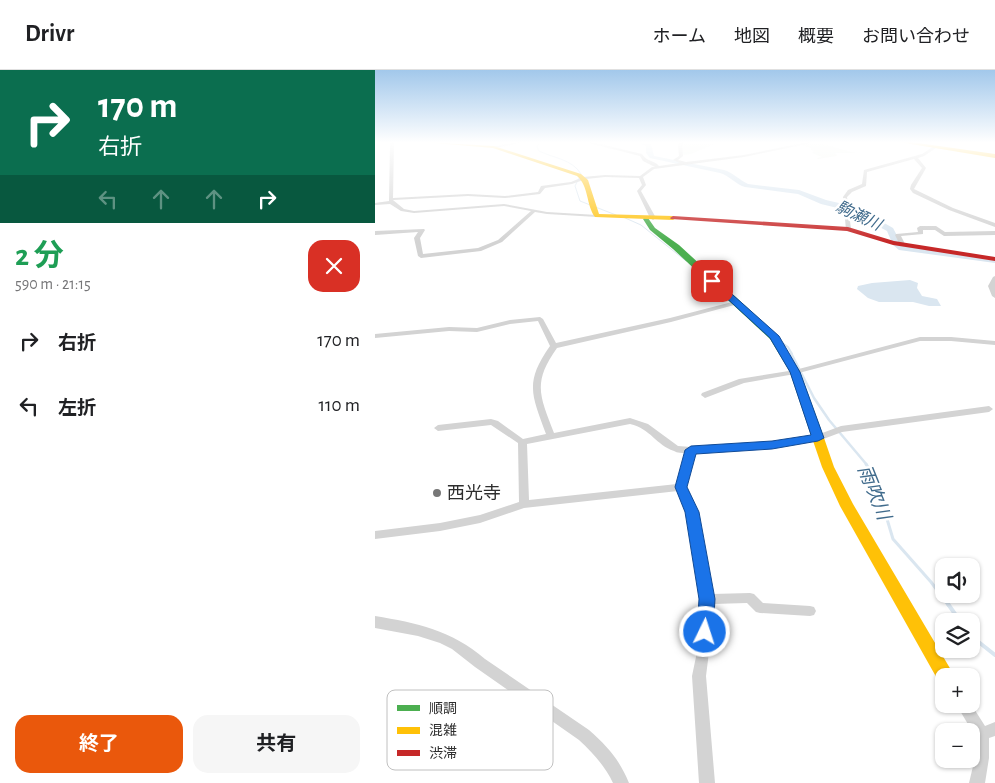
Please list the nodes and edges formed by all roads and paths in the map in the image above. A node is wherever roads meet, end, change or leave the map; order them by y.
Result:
1 (392, 175) edge
2 (573, 175) edge
3 (646, 175) edge
4 (865, 175) edge
5 (921, 175) edge
6 (641, 177) junction
7 (581, 178) junction
8 (505, 197) junction
9 (392, 200) junction
10 (375, 204) edge
11 (504, 205) junction
12 (534, 211) junction
13 (594, 211) junction
14 (420, 212) junction
15 (649, 219) junction
16 (416, 225) junction
17 (995, 225) edge
18 (848, 229) junction
19 (995, 233) edge
20 (378, 234) edge
21 (899, 243) junction
22 (995, 259) edge
23 (995, 278) edge
24 (995, 296) edge
25 (737, 303) junction
26 (375, 336) edge
27 (995, 343) edge
28 (554, 346) junction
29 (795, 372) junction
30 (705, 395) dead end
31 (989, 409) dead end
32 (438, 428) dead end
33 (551, 436) junction
34 (818, 438) junction
35 (522, 442) junction
36 (691, 450) junction
37 (681, 487) junction
38 (524, 504) junction
39 (375, 535) edge
40 (707, 599) junction
41 (810, 611) dead end
42 (375, 622) edge
43 (940, 668) edge
44 (518, 690) edge
45 (971, 713) edge
46 (553, 714) edge
47 (989, 732) edge
48 (621, 783) edge
49 (707, 783) edge
50 (977, 783) edge

1 - 9 street
2 - 7 street
3 - 6 street
4 - 18 street
5 - 17 street
6 - 7 street
6 - 15 street
7 - 8 street
7 - 13 street
8 - 9 street
8 - 11 street
9 - 10 street
9 - 14 street
11 - 12 street
11 - 14 street
12 - 13 street
12 - 16 street
13 - 15 street
14 - 16 street
15 - 18 street
15 - 25 street
16 - 20 street
18 - 21 street
19 - 21 street
21 - 22 street
23 - 24 street
25 - 28 street
25 - 29 street
26 - 28 street
27 - 29 street
28 - 33 street
29 - 30 street
29 - 34 street
31 - 34 street
32 - 35 street
33 - 35 street
33 - 36 street
34 - 36 street
34 - 43 street
35 - 38 street
36 - 37 street
37 - 38 street
37 - 40 street
38 - 39 street
40 - 41 street
40 - 49 street
42 - 44 street
45 - 47 street
46 - 48 street
47 - 50 street

